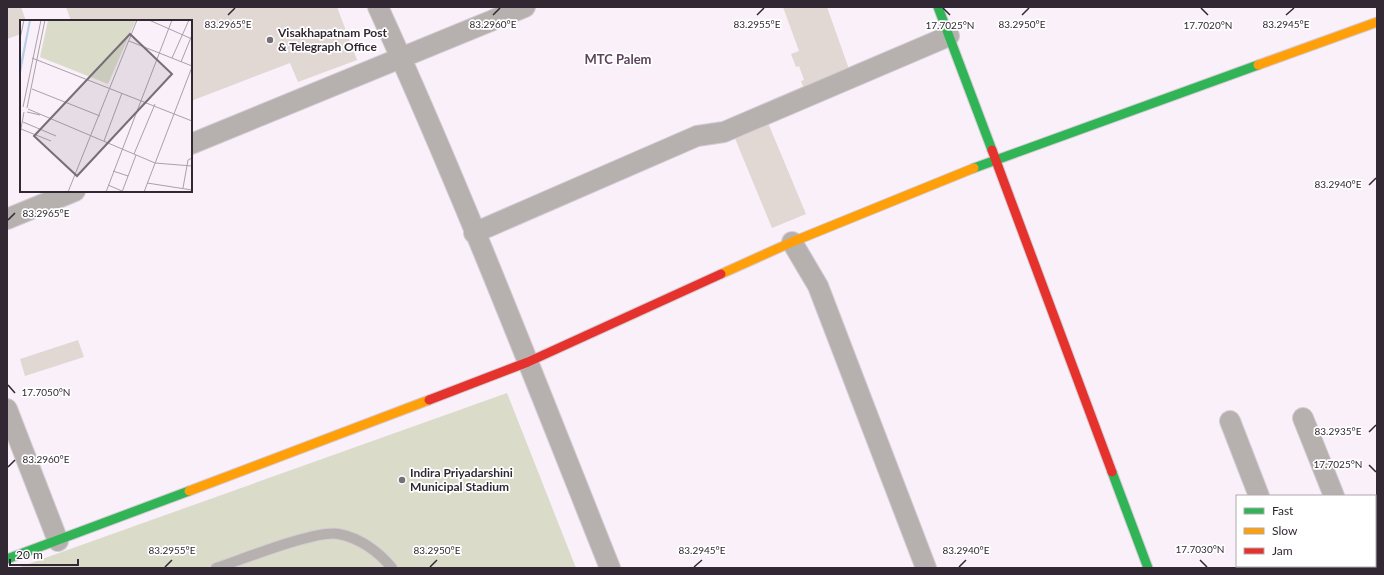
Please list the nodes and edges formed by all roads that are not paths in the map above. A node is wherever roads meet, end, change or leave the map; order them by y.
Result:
1 (378, 7) edge
2 (525, 7) edge
3 (938, 7) edge
4 (1377, 22) edge
5 (949, 36) junction
6 (401, 58) junction
7 (192, 144) edge
8 (995, 159) junction
9 (73, 192) edge
10 (7, 219) edge
11 (474, 233) junction
12 (792, 242) junction
13 (528, 362) junction
14 (7, 409) edge
15 (1303, 418) dead end
16 (1230, 421) dead end
17 (1259, 495) edge
18 (1334, 495) edge
19 (58, 541) junction
20 (7, 559) edge
21 (216, 568) edge
22 (392, 568) edge
23 (610, 568) edge
24 (926, 568) edge
25 (1148, 568) edge

1 - 6 street
2 - 6 street
3 - 5 main road
4 - 8 main road
5 - 8 main road
5 - 11 street
6 - 7 street
6 - 11 street
8 - 12 main road
8 - 25 main road
9 - 10 street
11 - 13 street
12 - 13 main road
12 - 24 street
13 - 19 main road
13 - 23 street
14 - 19 street
15 - 18 street
16 - 17 street
19 - 20 main road
21 - 22 lane

